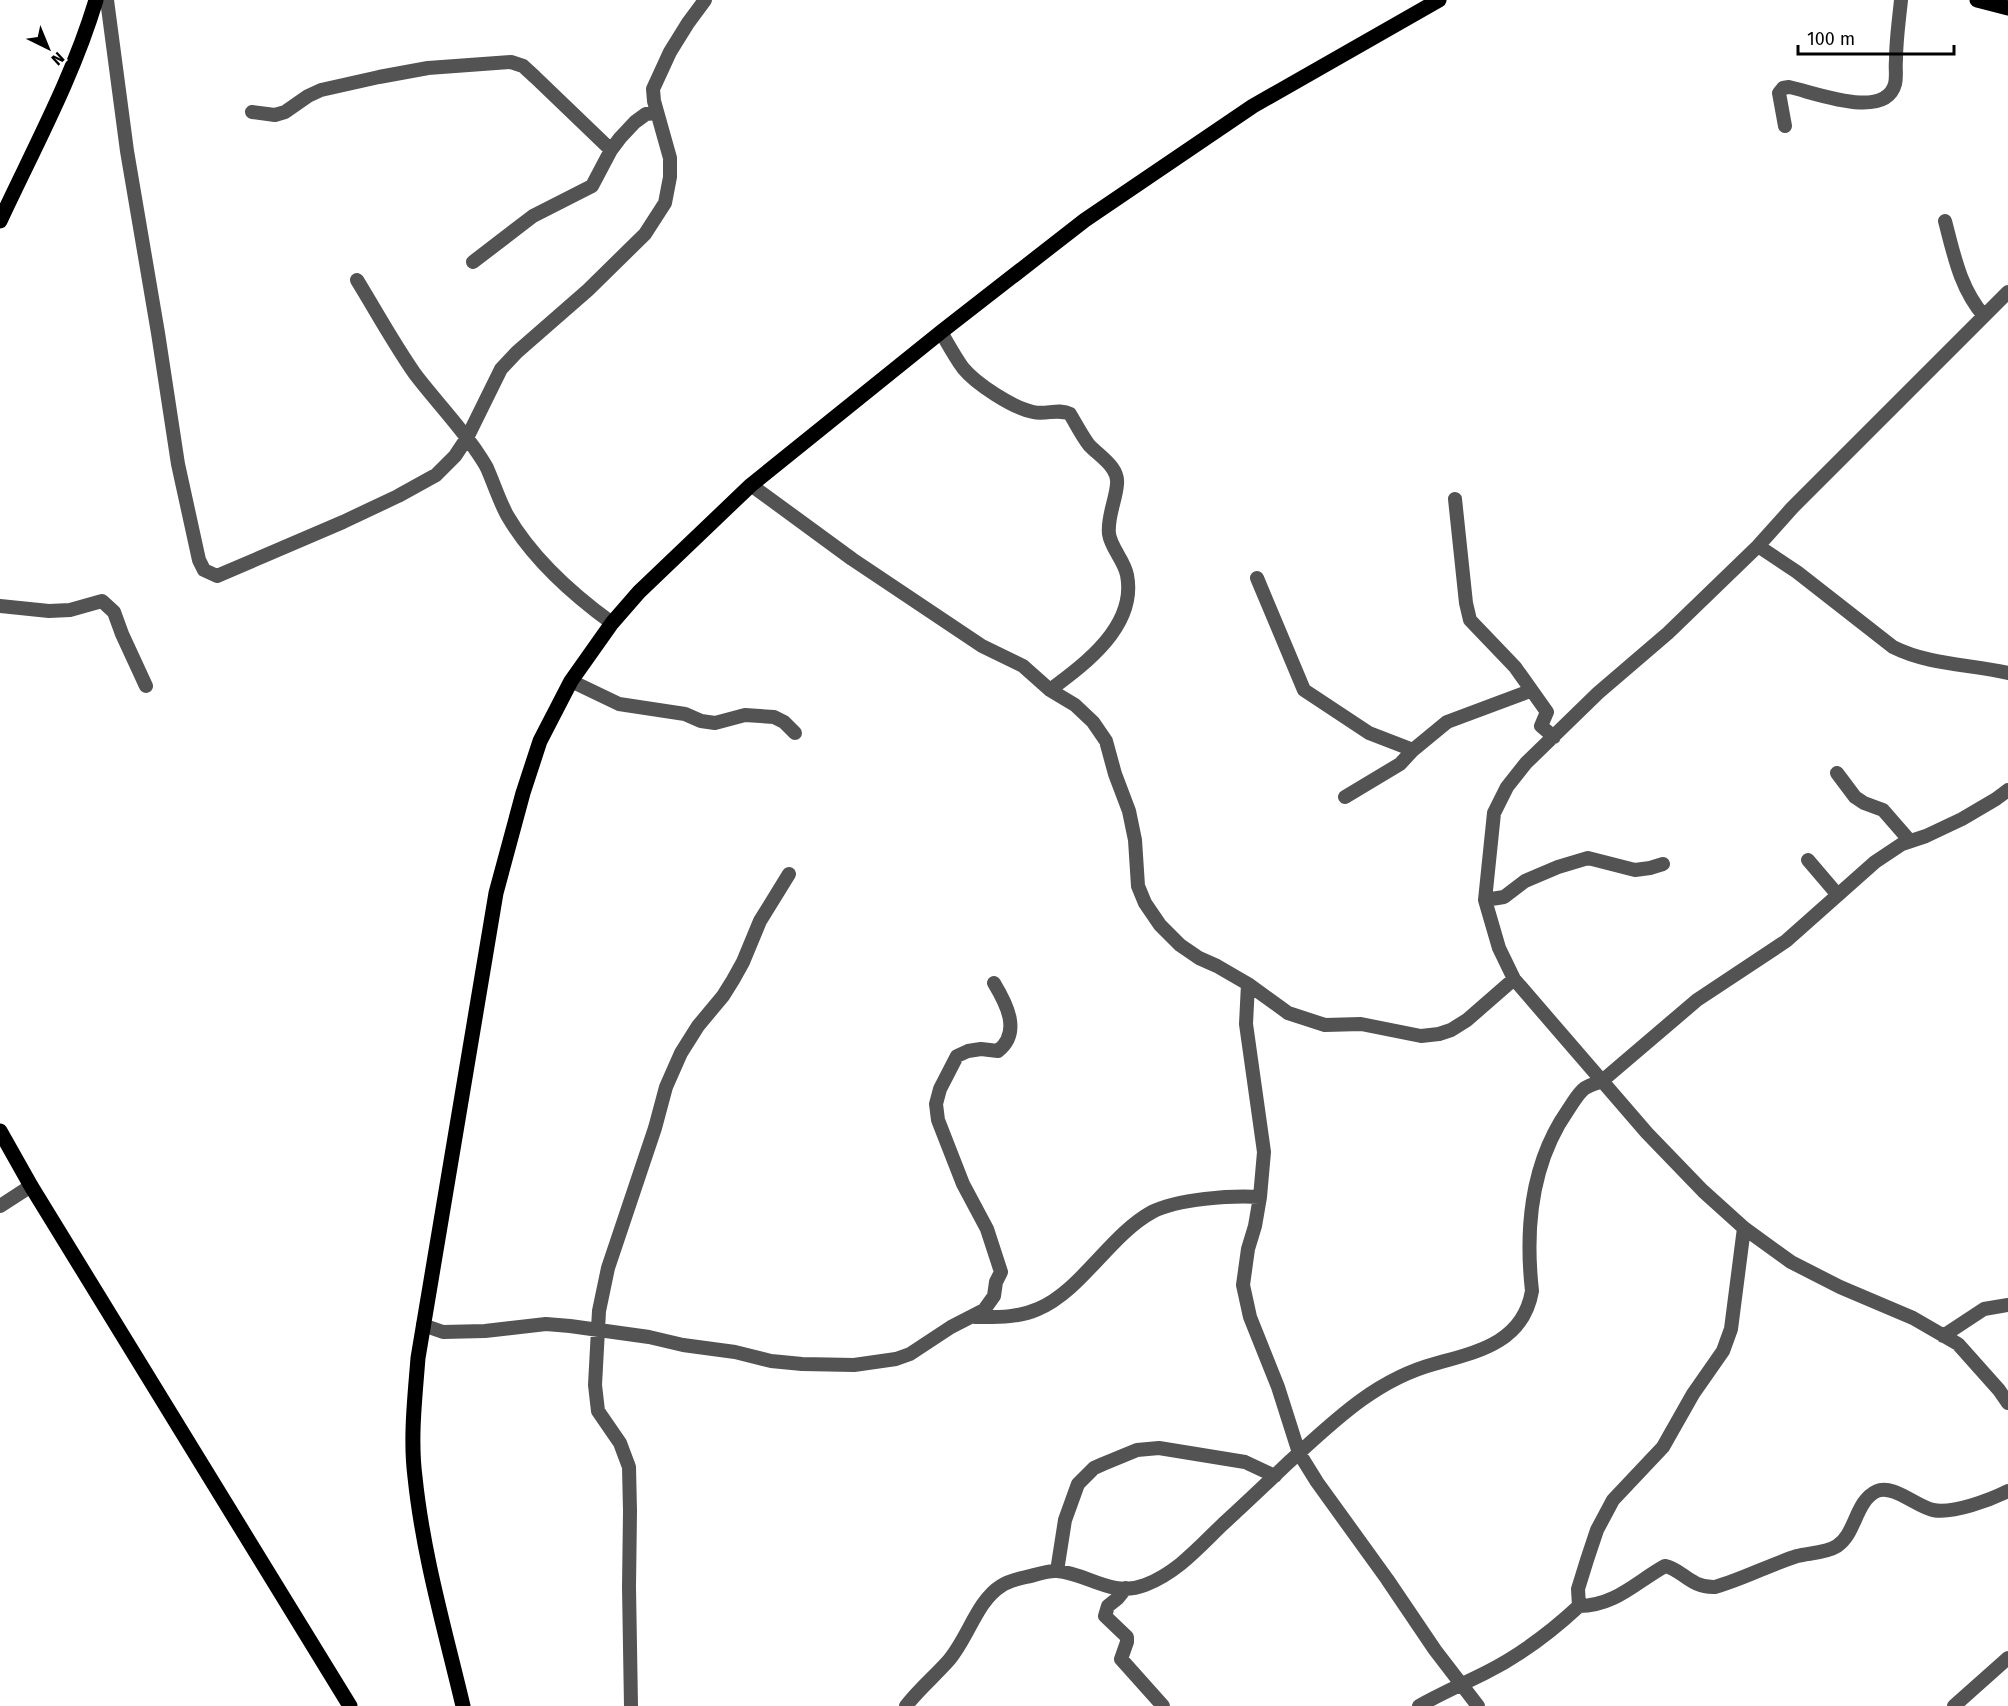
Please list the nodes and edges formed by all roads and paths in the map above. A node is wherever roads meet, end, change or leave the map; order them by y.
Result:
1 (96, 0) edge
2 (107, 0) edge
3 (705, 0) edge
4 (1439, 0) edge
5 (1901, 0) edge
6 (1977, 0) edge
7 (2008, 8) edge
8 (252, 112) dead end
9 (657, 113) junction
10 (1785, 126) dead end
11 (611, 150) junction
12 (0, 221) edge
13 (1946, 221) dead end
14 (473, 262) dead end
15 (357, 280) dead end
16 (2008, 292) edge
17 (1984, 316) junction
18 (941, 332) junction
19 (467, 438) junction
20 (751, 485) junction
21 (1455, 499) dead end
22 (1758, 546) junction
23 (1257, 578) dead end
24 (0, 606) edge
25 (612, 623) junction
26 (2008, 673) edge
27 (572, 681) junction
28 (146, 686) dead end
29 (1050, 690) junction
30 (1530, 691) junction
31 (795, 733) dead end
32 (1554, 737) junction
33 (1413, 750) junction
34 (1837, 773) dead end
35 (2008, 790) edge
36 (1345, 797) dead end
37 (1910, 842) junction
38 (1808, 861) dead end
39 (1663, 864) dead end
40 (789, 874) dead end
41 (1837, 894) junction
42 (1485, 900) junction
43 (1514, 979) junction
44 (994, 982) dead end
45 (1248, 984) junction
46 (1602, 1081) junction
47 (0, 1131) edge
48 (30, 1186) junction
49 (1260, 1197) junction
50 (0, 1206) edge
51 (1744, 1228) junction
52 (2008, 1305) edge
53 (970, 1317) junction
54 (423, 1325) junction
55 (599, 1329) junction
56 (1942, 1336) junction
57 (2008, 1404) edge
58 (1299, 1453) junction
59 (1275, 1476) junction
60 (2008, 1491) edge
61 (1057, 1571) junction
62 (1126, 1588) junction
63 (1579, 1606) junction
64 (2008, 1658) edge
65 (1461, 1684) junction
66 (350, 1706) edge
67 (463, 1706) edge
68 (631, 1706) edge
69 (906, 1706) edge
70 (1163, 1706) edge
71 (1419, 1706) edge
72 (1478, 1706) edge
73 (1954, 1706) edge

1 - 12 main road
2 - 19 street
3 - 9 street
4 - 18 main road
5 - 10 street
6 - 7 main road
8 - 11 street
9 - 11 street
9 - 19 street
11 - 14 street
13 - 17 street
15 - 19 street
16 - 17 street
17 - 22 street
18 - 20 main road
18 - 29 street
19 - 25 street
20 - 25 main road
20 - 29 street
21 - 30 street
22 - 26 street
22 - 32 street
23 - 33 street
24 - 28 street
25 - 27 main road
27 - 31 street
27 - 54 main road
29 - 45 street
30 - 32 street
30 - 33 street
32 - 42 street
33 - 36 street
34 - 37 street
35 - 37 street
37 - 41 street
38 - 41 street
39 - 42 street
40 - 55 street
41 - 46 street
42 - 43 street
43 - 45 street
43 - 46 street
44 - 53 street
45 - 49 street
46 - 51 street
46 - 58 street
47 - 48 main road
48 - 50 street
48 - 66 main road
49 - 53 street
49 - 58 street
51 - 56 street
51 - 63 street
52 - 56 street
53 - 55 street
54 - 55 street
54 - 67 main road
55 - 68 street
56 - 57 street
58 - 59 street
58 - 65 street
59 - 61 street
59 - 62 street
60 - 63 street
61 - 62 street
61 - 69 street
62 - 70 street
63 - 65 street
64 - 73 street
65 - 71 street
65 - 72 street

